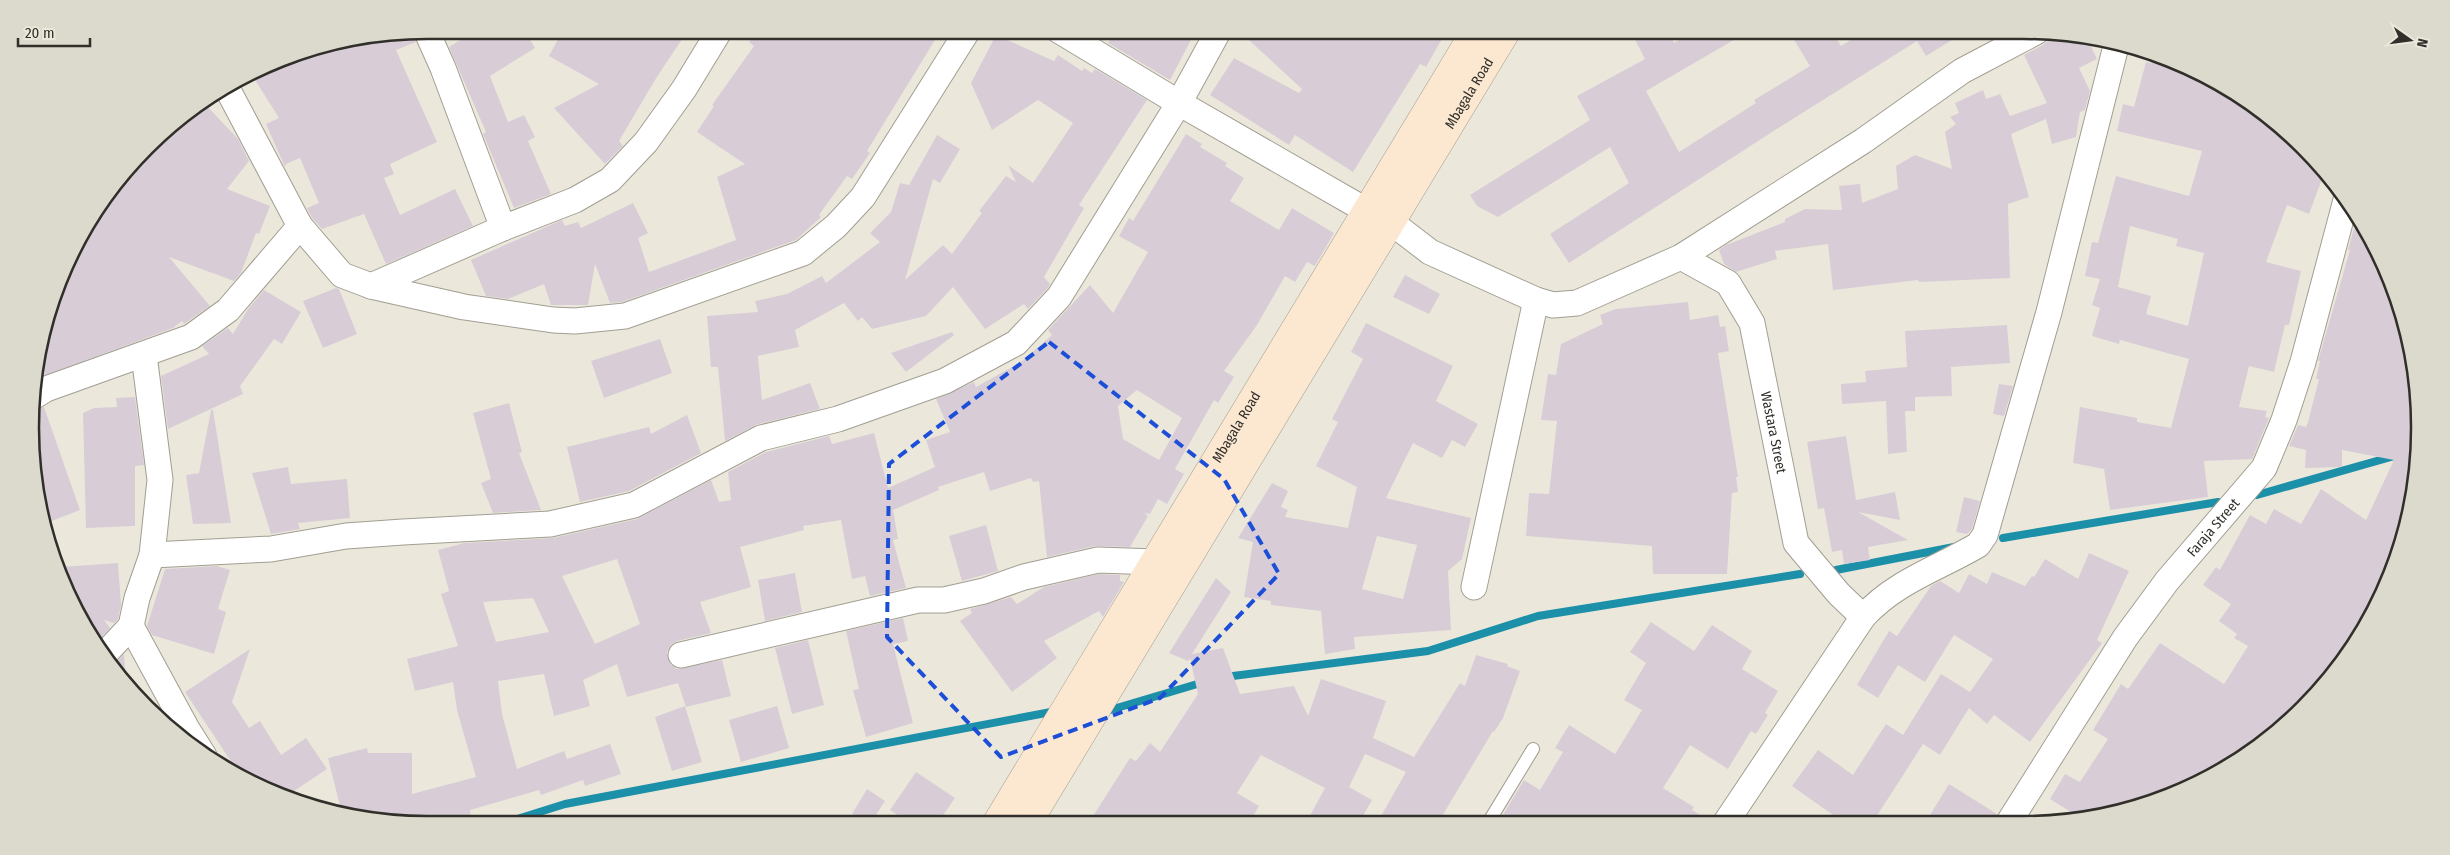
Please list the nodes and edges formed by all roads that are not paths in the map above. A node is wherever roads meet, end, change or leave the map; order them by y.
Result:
1 (430, 39) edge
2 (715, 39) edge
3 (962, 39) edge
4 (1073, 39) edge
5 (1214, 39) edge
6 (1471, 39) edge
7 (1501, 39) edge
8 (2023, 39) edge
9 (2115, 50) edge
10 (230, 93) edge
11 (1179, 103) junction
12 (2344, 209) edge
13 (1378, 218) junction
14 (300, 226) junction
15 (503, 228) junction
16 (1681, 257) junction
17 (371, 286) junction
18 (1536, 300) junction
19 (144, 355) junction
20 (41, 392) edge
21 (152, 555) junction
22 (1156, 562) junction
23 (1474, 587) dead end
24 (1863, 617) junction
25 (131, 626) junction
26 (109, 650) edge
27 (681, 655) dead end
28 (190, 735) edge
29 (1533, 749) dead end
30 (1001, 816) edge
31 (1032, 816) edge
32 (1492, 816) edge
33 (1730, 816) edge
34 (2013, 816) edge

1 - 15 street
2 - 15 street
3 - 17 street
4 - 11 street
5 - 11 street
6 - 13 street, Mbagala Road
7 - 13 street, Mbagala Road
8 - 16 street
9 - 24 street
10 - 14 street
11 - 13 street
11 - 21 street
12 - 34 street, Faraja Street
13 - 18 street
13 - 22 street, Mbagala Road
13 - 31 street, Mbagala Road
14 - 17 street
14 - 19 street
15 - 17 street
16 - 18 street
16 - 24 street, Wastara Street
18 - 23 street
19 - 20 street
19 - 21 street
21 - 25 street
22 - 27 street
22 - 30 street, Mbagala Road
24 - 33 street
25 - 26 street
25 - 28 street
29 - 32 lane

